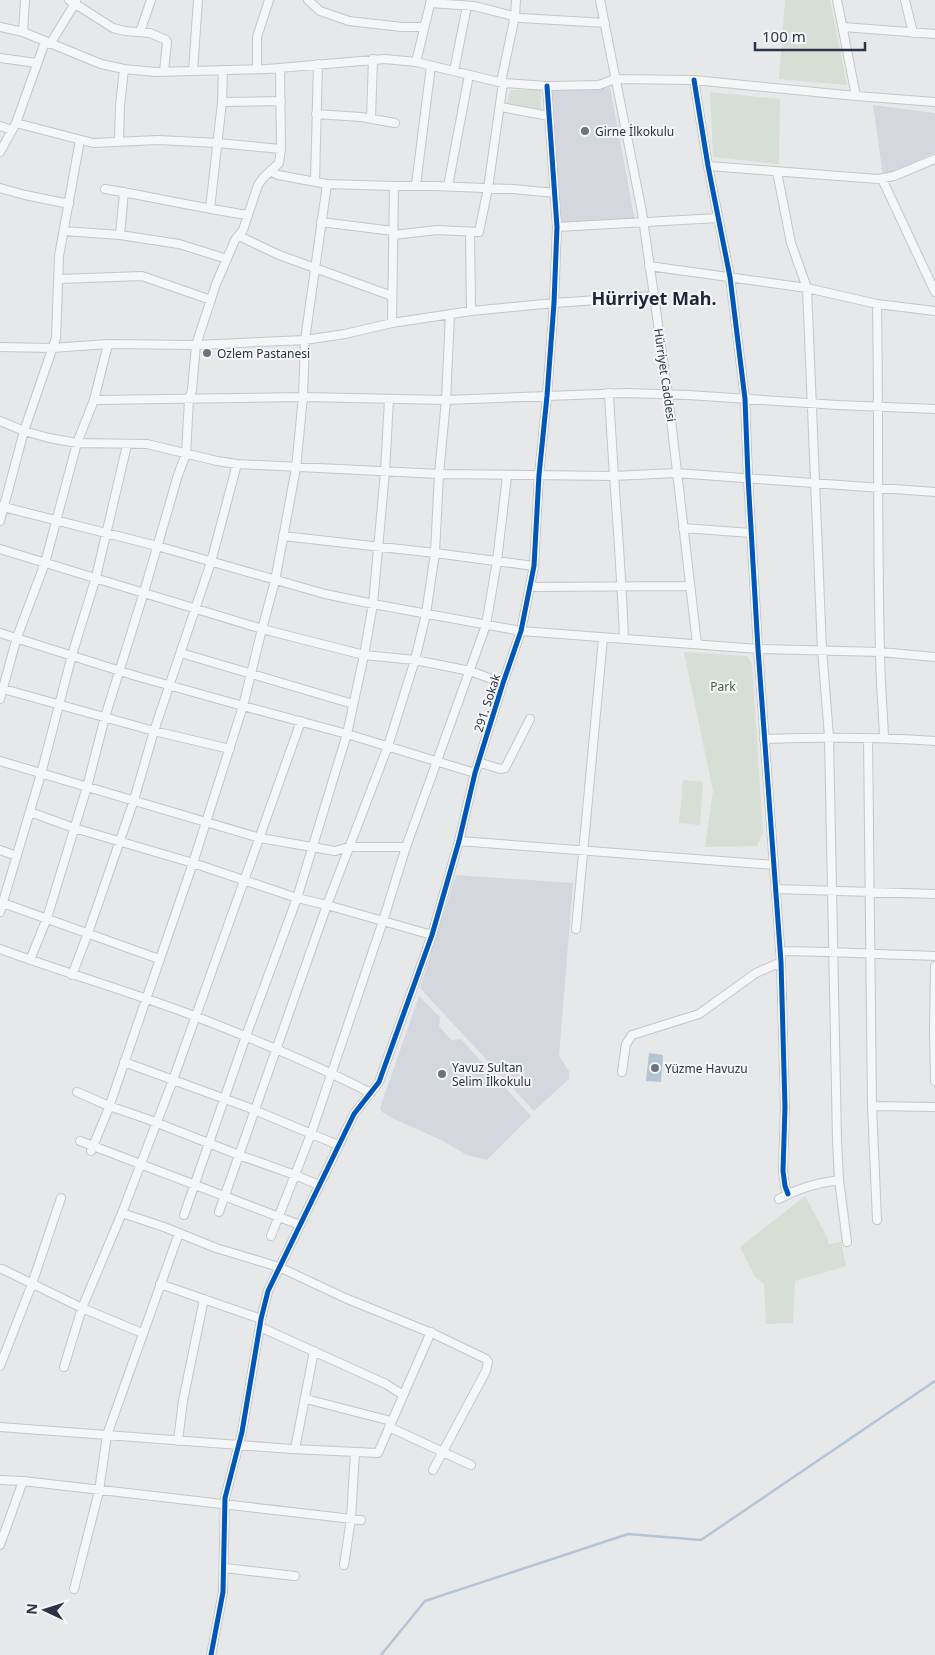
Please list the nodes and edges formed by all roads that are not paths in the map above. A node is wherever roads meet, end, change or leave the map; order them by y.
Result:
1 (26, 0) edge
2 (151, 0) edge
3 (198, 0) edge
4 (269, 0) edge
5 (308, 0) edge
6 (516, 0) edge
7 (600, 0) edge
8 (837, 0) edge
9 (904, 0) edge
10 (74, 1) edge
11 (430, 2) edge
12 (467, 6) junction
13 (515, 16) junction
14 (605, 23) junction
15 (0, 27) edge
16 (423, 27) junction
17 (843, 28) junction
18 (23, 32) junction
19 (140, 32) junction
20 (913, 32) junction
21 (935, 34) edge
22 (47, 43) junction
23 (0, 58) edge
24 (374, 59) junction
25 (416, 62) junction
26 (37, 63) junction
27 (318, 64) junction
28 (431, 66) junction
29 (280, 68) junction
30 (124, 69) junction
31 (257, 69) junction
32 (223, 70) junction
33 (164, 71) junction
34 (192, 71) junction
35 (454, 71) junction
36 (469, 75) junction
37 (615, 79) junction
38 (694, 80) junction
39 (502, 83) junction
40 (546, 86) junction
41 (856, 96) junction
42 (281, 101) junction
43 (222, 102) junction
44 (935, 102) edge
45 (501, 107) junction
46 (316, 114) junction
47 (549, 116) junction
48 (371, 118) junction
49 (395, 123) dead end
50 (0, 126) edge
51 (14, 126) junction
52 (80, 140) junction
53 (119, 141) junction
54 (218, 143) junction
55 (281, 149) junction
56 (0, 152) edge
57 (935, 159) edge
58 (708, 166) junction
59 (270, 171) junction
60 (777, 172) junction
61 (882, 179) junction
62 (315, 182) junction
63 (327, 184) junction
64 (416, 185) junction
65 (394, 186) junction
66 (448, 186) junction
67 (0, 188) edge
68 (488, 188) junction
69 (105, 189) dead end
70 (124, 192) junction
71 (554, 193) junction
72 (69, 204) junction
73 (210, 209) junction
74 (248, 215) junction
75 (718, 218) junction
76 (321, 222) junction
77 (644, 223) junction
78 (557, 227) junction
79 (64, 231) junction
80 (470, 232) junction
81 (393, 233) junction
82 (120, 235) junction
83 (239, 236) junction
84 (227, 258) junction
85 (650, 266) junction
86 (314, 269) junction
87 (730, 278) junction
88 (59, 279) junction
89 (807, 288) junction
90 (935, 292) edge
91 (392, 296) junction
92 (654, 296) junction
93 (211, 300) junction
94 (554, 303) junction
95 (877, 304) junction
96 (471, 311) junction
97 (935, 312) edge
98 (450, 314) junction
99 (392, 323) junction
100 (305, 340) junction
101 (108, 344) junction
102 (196, 345) junction
103 (0, 347) edge
104 (52, 348) junction
105 (609, 393) junction
106 (668, 394) junction
107 (548, 396) junction
108 (303, 397) junction
109 (189, 399) junction
110 (389, 399) junction
111 (745, 399) junction
112 (94, 400) junction
113 (446, 400) junction
114 (812, 404) junction
115 (879, 407) junction
116 (935, 409) edge
117 (0, 421) edge
118 (24, 431) junction
119 (77, 443) junction
120 (127, 445) junction
121 (186, 454) junction
122 (237, 464) junction
123 (296, 468) junction
124 (385, 472) junction
125 (676, 472) junction
126 (439, 474) junction
127 (539, 475) junction
128 (507, 476) junction
129 (613, 476) junction
130 (748, 478) junction
131 (816, 482) junction
132 (878, 488) junction
133 (935, 492) edge
134 (2, 507) edge
135 (0, 520) edge
136 (55, 521) junction
137 (683, 528) junction
138 (751, 533) junction
139 (107, 534) junction
140 (284, 536) junction
141 (157, 546) junction
142 (0, 548) edge
143 (379, 548) junction
144 (436, 553) junction
145 (497, 561) junction
146 (211, 562) junction
147 (45, 563) junction
148 (534, 566) junction
149 (96, 577) junction
150 (275, 581) junction
151 (622, 586) junction
152 (690, 586) junction
153 (530, 587) junction
154 (144, 592) junction
155 (372, 604) junction
156 (196, 609) junction
157 (426, 614) junction
158 (486, 625) junction
159 (262, 629) junction
160 (521, 631) junction
161 (0, 633) edge
162 (17, 637) junction
163 (603, 638) junction
164 (624, 639) junction
165 (697, 644) junction
166 (758, 649) junction
167 (822, 649) junction
168 (880, 652) junction
169 (181, 653) junction
170 (72, 655) junction
171 (364, 655) junction
172 (935, 657) edge
173 (415, 660) junction
174 (119, 670) junction
175 (470, 672) junction
176 (251, 673) junction
177 (503, 682) junction
178 (170, 685) junction
179 (2, 689) edge
180 (0, 699) edge
181 (353, 704) junction
182 (60, 705) junction
183 (243, 706) junction
184 (105, 717) junction
185 (530, 719) dead end
186 (301, 721) junction
187 (154, 731) junction
188 (347, 734) junction
189 (829, 737) junction
190 (868, 738) junction
191 (884, 738) junction
192 (764, 739) junction
193 (935, 741) edge
194 (388, 746) junction
195 (230, 749) junction
196 (0, 761) edge
197 (437, 762) junction
198 (478, 762) junction
199 (475, 773) junction
200 (41, 774) junction
201 (87, 787) junction
202 (134, 800) junction
203 (30, 812) junction
204 (206, 822) junction
205 (74, 828) junction
206 (260, 838) junction
207 (459, 841) junction
208 (120, 842) junction
209 (312, 847) junction
210 (349, 847) junction
211 (406, 847) junction
212 (0, 850) edge
213 (582, 850) junction
214 (17, 856) junction
215 (193, 863) junction
216 (774, 865) junction
217 (245, 881) junction
218 (776, 889) junction
219 (832, 891) junction
220 (869, 891) junction
221 (935, 894) edge
222 (297, 898) junction
223 (2, 903) edge
224 (327, 905) junction
225 (0, 912) edge
226 (47, 918) junction
227 (383, 921) junction
228 (576, 929) dead end
229 (88, 933) junction
230 (432, 935) junction
231 (0, 949) edge
232 (780, 951) junction
233 (834, 951) junction
234 (869, 954) junction
235 (935, 956) edge
236 (159, 959) junction
237 (30, 960) junction
238 (781, 962) junction
239 (935, 966) edge
240 (72, 975) junction
241 (146, 1000) junction
242 (196, 1017) junction
243 (246, 1036) junction
244 (276, 1050) junction
245 (124, 1062) junction
246 (622, 1072) dead end
247 (331, 1073) junction
248 (173, 1080) junction
249 (935, 1081) edge
250 (77, 1092) dead end
251 (371, 1093) junction
252 (224, 1099) junction
253 (109, 1106) junction
254 (872, 1106) junction
255 (935, 1107) edge
256 (254, 1110) junction
257 (157, 1122) junction
258 (311, 1134) junction
259 (80, 1141) dead end
260 (209, 1143) junction
261 (338, 1145) junction
262 (92, 1149) junction
263 (239, 1155) junction
264 (141, 1164) junction
265 (295, 1175) junction
266 (839, 1180) junction
267 (195, 1184) junction
268 (319, 1185) junction
269 (788, 1194) junction
270 (225, 1196) junction
271 (61, 1198) dead end
272 (779, 1199) dead end
273 (219, 1212) dead end
274 (122, 1213) junction
275 (184, 1215) dead end
276 (279, 1216) junction
277 (877, 1220) dead end
278 (300, 1225) junction
279 (179, 1233) junction
280 (271, 1236) dead end
281 (847, 1242) dead end
282 (279, 1267) junction
283 (2, 1269) dead end
284 (32, 1284) junction
285 (160, 1284) junction
286 (204, 1299) junction
287 (82, 1308) junction
288 (261, 1318) junction
289 (260, 1327) junction
290 (431, 1332) junction
291 (142, 1333) junction
292 (314, 1351) junction
293 (0, 1366) edge
294 (64, 1367) dead end
295 (402, 1395) junction
296 (306, 1399) junction
297 (390, 1424) junction
298 (0, 1427) edge
299 (107, 1435) junction
300 (178, 1440) junction
301 (239, 1445) junction
302 (295, 1449) junction
303 (355, 1452) junction
304 (442, 1453) junction
305 (471, 1465) dead end
306 (433, 1470) dead end
307 (0, 1480) edge
308 (23, 1481) junction
309 (99, 1491) junction
310 (225, 1505) junction
311 (351, 1519) junction
312 (361, 1520) dead end
313 (0, 1545) edge
314 (344, 1565) dead end
315 (224, 1568) junction
316 (295, 1576) dead end
317 (74, 1589) dead end
318 (211, 1655) edge

1 - 18 street
2 - 19 street
3 - 34 street
4 - 31 street
5 - 16 street
6 - 13 street
7 - 14 street, Hürriyet Caddesi
8 - 17 street
9 - 20 street
10 - 19 street
10 - 22 street
11 - 12 street
11 - 16 street
12 - 13 street
12 - 35 street
13 - 14 street
13 - 39 street
14 - 37 street, Hürriyet Caddesi
15 - 18 street
16 - 25 street
17 - 20 street
17 - 41 street
18 - 22 street
19 - 33 street
20 - 21 street
22 - 26 street
22 - 30 street
23 - 26 street
24 - 25 street
24 - 27 street
24 - 48 street
25 - 28 street
26 - 51 street
27 - 29 street
27 - 46 street
28 - 35 street
28 - 64 street
29 - 31 street
29 - 42 street
30 - 33 street
30 - 53 street
31 - 32 street
32 - 34 street
32 - 43 street
33 - 34 street
35 - 36 street
36 - 39 street
36 - 66 street
37 - 38 street
37 - 40 street
37 - 77 street, Hürriyet Caddesi
38 - 41 street
38 - 58 street
39 - 40 street
39 - 45 street
40 - 47 street, 291. Sokak
41 - 44 street
42 - 43 street
42 - 55 street
43 - 54 street
45 - 47 street
45 - 68 street
46 - 48 street
46 - 62 street
47 - 71 street, 291. Sokak
48 - 49 street
50 - 51 street
51 - 52 street
51 - 56 street
52 - 53 street
52 - 72 street
53 - 54 street
54 - 55 street
54 - 73 street
55 - 59 street
57 - 61 street
58 - 60 street
58 - 75 street
59 - 62 street
59 - 74 street
60 - 61 street
60 - 89 street
61 - 90 street
62 - 63 street
63 - 65 street
63 - 76 street
64 - 65 street
64 - 66 street
65 - 81 street
66 - 68 street
67 - 72 street
68 - 71 street
68 - 80 street
69 - 70 street
70 - 73 street
70 - 82 street
71 - 78 street, 291. Sokak
72 - 79 street
73 - 74 street
74 - 83 street
75 - 77 street
75 - 87 street
76 - 81 street
76 - 86 street
77 - 78 street
77 - 85 street, Hürriyet Caddesi
78 - 94 street, 291. Sokak
79 - 82 street
79 - 88 street
80 - 81 street
80 - 96 street
81 - 91 street
82 - 84 street
83 - 84 street
83 - 86 street
84 - 93 street
85 - 87 street
85 - 92 street, Hürriyet Caddesi
86 - 91 street
86 - 100 street
87 - 89 street
87 - 111 street
88 - 93 street
88 - 104 street
89 - 95 street
89 - 114 street
91 - 99 street
92 - 94 street
92 - 106 street, Hürriyet Caddesi
93 - 102 street
94 - 96 street
94 - 107 street, 291. Sokak
95 - 97 street
95 - 115 street
96 - 98 street
98 - 99 street
98 - 113 street
99 - 100 street
100 - 102 street
100 - 108 street
101 - 102 street
101 - 104 street
101 - 112 street
102 - 109 street
103 - 104 street
104 - 118 street
105 - 106 street
105 - 107 street
105 - 129 street
106 - 111 street
106 - 125 street, Hürriyet Caddesi
107 - 113 street
107 - 127 street, 291. Sokak
108 - 109 street
108 - 110 street
108 - 123 street
109 - 112 street
109 - 121 street
110 - 113 street
110 - 124 street
111 - 114 street
111 - 130 street
112 - 119 street
113 - 126 street
114 - 115 street
114 - 131 street
115 - 116 street
115 - 132 street
117 - 118 street
118 - 119 street
118 - 134 street
119 - 120 street
119 - 136 street
120 - 121 street
120 - 139 street
121 - 122 street
121 - 141 street
122 - 123 street
122 - 146 street
123 - 124 street
123 - 140 street
124 - 126 street
124 - 143 street
125 - 129 street
125 - 130 street
125 - 137 street, Hürriyet Caddesi
126 - 128 street
126 - 144 street
127 - 128 street
127 - 129 street
127 - 148 street, 291. Sokak
128 - 145 street
129 - 151 street
130 - 131 street
130 - 138 street
131 - 132 street
131 - 167 street
132 - 133 street
132 - 168 street
134 - 135 street
134 - 136 street
136 - 139 street
136 - 147 street
137 - 138 street
137 - 152 street, Hürriyet Caddesi
138 - 166 street
139 - 141 street
139 - 149 street
140 - 143 street
140 - 150 street
141 - 146 street
141 - 154 street
142 - 147 street
143 - 144 street
143 - 155 street
144 - 145 street
144 - 157 street
145 - 148 street
145 - 158 street
146 - 150 street
146 - 156 street
147 - 149 street
147 - 162 street
148 - 153 street, 291. Sokak
149 - 154 street
149 - 170 street
150 - 155 street
150 - 159 street
151 - 152 street
151 - 153 street
151 - 164 street
152 - 165 street, Hürriyet Caddesi
153 - 160 street, 291. Sokak
154 - 156 street
154 - 174 street
155 - 157 street
155 - 171 street
156 - 159 street
156 - 169 street
157 - 158 street
157 - 173 street
158 - 160 street
158 - 175 street
159 - 171 street
159 - 176 street
160 - 163 street
160 - 177 street, 291. Sokak
161 - 162 street
162 - 170 street
162 - 179 street
163 - 164 street
163 - 213 street
164 - 165 street
165 - 166 street
166 - 167 street
166 - 192 street
167 - 168 street
167 - 189 street
168 - 172 street
168 - 191 street
169 - 176 street
169 - 178 street
170 - 174 street
170 - 182 street
171 - 173 street
171 - 181 street
173 - 175 street
173 - 194 street
174 - 178 street
174 - 184 street
175 - 177 street
175 - 197 street
176 - 181 street
176 - 183 street
177 - 198 street, 291. Sokak
178 - 183 street
178 - 187 street
179 - 180 street
179 - 182 street
181 - 188 street
182 - 184 street
182 - 200 street
183 - 186 street
183 - 195 street
184 - 187 street
184 - 201 street
185 - 198 street
186 - 188 street
186 - 206 street
187 - 195 street
187 - 202 street
188 - 194 street
188 - 209 street
189 - 190 street
189 - 192 street
189 - 219 street
190 - 191 street
190 - 220 street
191 - 193 street
192 - 216 street
194 - 197 street
194 - 210 street
195 - 204 street
196 - 200 street
197 - 199 street
197 - 211 street
198 - 199 street, 291. Sokak
199 - 207 street, 291. Sokak
200 - 201 street
200 - 203 street
201 - 202 street
201 - 205 street
202 - 204 street
202 - 208 street
203 - 205 street
203 - 214 street
204 - 206 street
204 - 215 street
205 - 208 street
205 - 226 street
206 - 209 street
206 - 217 street
207 - 213 street
207 - 230 street, 291. Sokak
208 - 215 street
208 - 229 street
209 - 210 street
209 - 222 street
210 - 211 street
210 - 224 street
211 - 227 street
212 - 214 street
213 - 216 street
213 - 228 street
214 - 223 street
215 - 217 street
215 - 236 street
216 - 218 street
217 - 222 street
217 - 242 street
218 - 219 street
218 - 232 street
219 - 220 street
219 - 233 street
220 - 221 street
220 - 234 street
222 - 224 street
222 - 243 street
223 - 225 street
223 - 226 street
224 - 227 street
224 - 244 street
226 - 229 street
226 - 237 street
227 - 230 street
227 - 247 street
229 - 236 street
229 - 240 street
230 - 251 street, 291. Sokak
231 - 237 street
232 - 233 street
232 - 238 street
233 - 234 street
233 - 266 street
234 - 235 street
234 - 254 street
236 - 241 street
237 - 240 street
238 - 246 street
238 - 269 street
239 - 249 street
240 - 241 street
241 - 242 street
241 - 245 street
242 - 243 street
242 - 248 street
243 - 244 street
243 - 252 street
244 - 247 street
244 - 256 street
245 - 248 street
245 - 253 street
247 - 251 street
247 - 258 street
248 - 252 street
248 - 257 street
250 - 253 street
251 - 261 street, 291. Sokak
252 - 256 street
252 - 260 street
253 - 257 street
253 - 262 street
254 - 255 street
254 - 277 street
256 - 258 street
256 - 263 street
257 - 260 street
257 - 264 street
258 - 261 street
258 - 265 street
259 - 262 street
260 - 263 street
260 - 267 street
261 - 268 street, 291. Sokak
262 - 264 street
263 - 265 street
263 - 270 street
264 - 267 street
264 - 274 street
265 - 268 street
265 - 276 street
266 - 269 street
266 - 281 street
267 - 270 street
267 - 275 street
268 - 278 street, 291. Sokak
269 - 272 street
270 - 273 street
270 - 276 street
271 - 284 street
274 - 279 street
274 - 287 street
276 - 278 street
276 - 280 street
278 - 282 street, 291. Sokak
279 - 282 street
279 - 285 street
282 - 288 street, 291. Sokak
282 - 290 street
283 - 284 street
284 - 287 street
284 - 293 street
285 - 286 street
285 - 291 street
286 - 288 street
286 - 300 street
287 - 291 street
287 - 294 street
288 - 289 street, 291. Sokak
289 - 292 street
289 - 301 street, 291. Sokak
290 - 295 street
290 - 304 street
291 - 299 street
292 - 295 street
292 - 296 street
295 - 297 street
296 - 297 street
296 - 302 street
297 - 303 street
297 - 304 street
298 - 299 street
299 - 300 street
299 - 309 street
300 - 301 street
301 - 302 street
301 - 310 street, 291. Sokak
302 - 303 street
303 - 311 street
304 - 305 street
304 - 306 street
307 - 308 street
308 - 309 street
308 - 313 street
309 - 310 street
309 - 317 street
310 - 311 street
310 - 315 street, 291. Sokak
311 - 312 street
311 - 314 street
315 - 316 street
315 - 318 street, 291. Sokak

